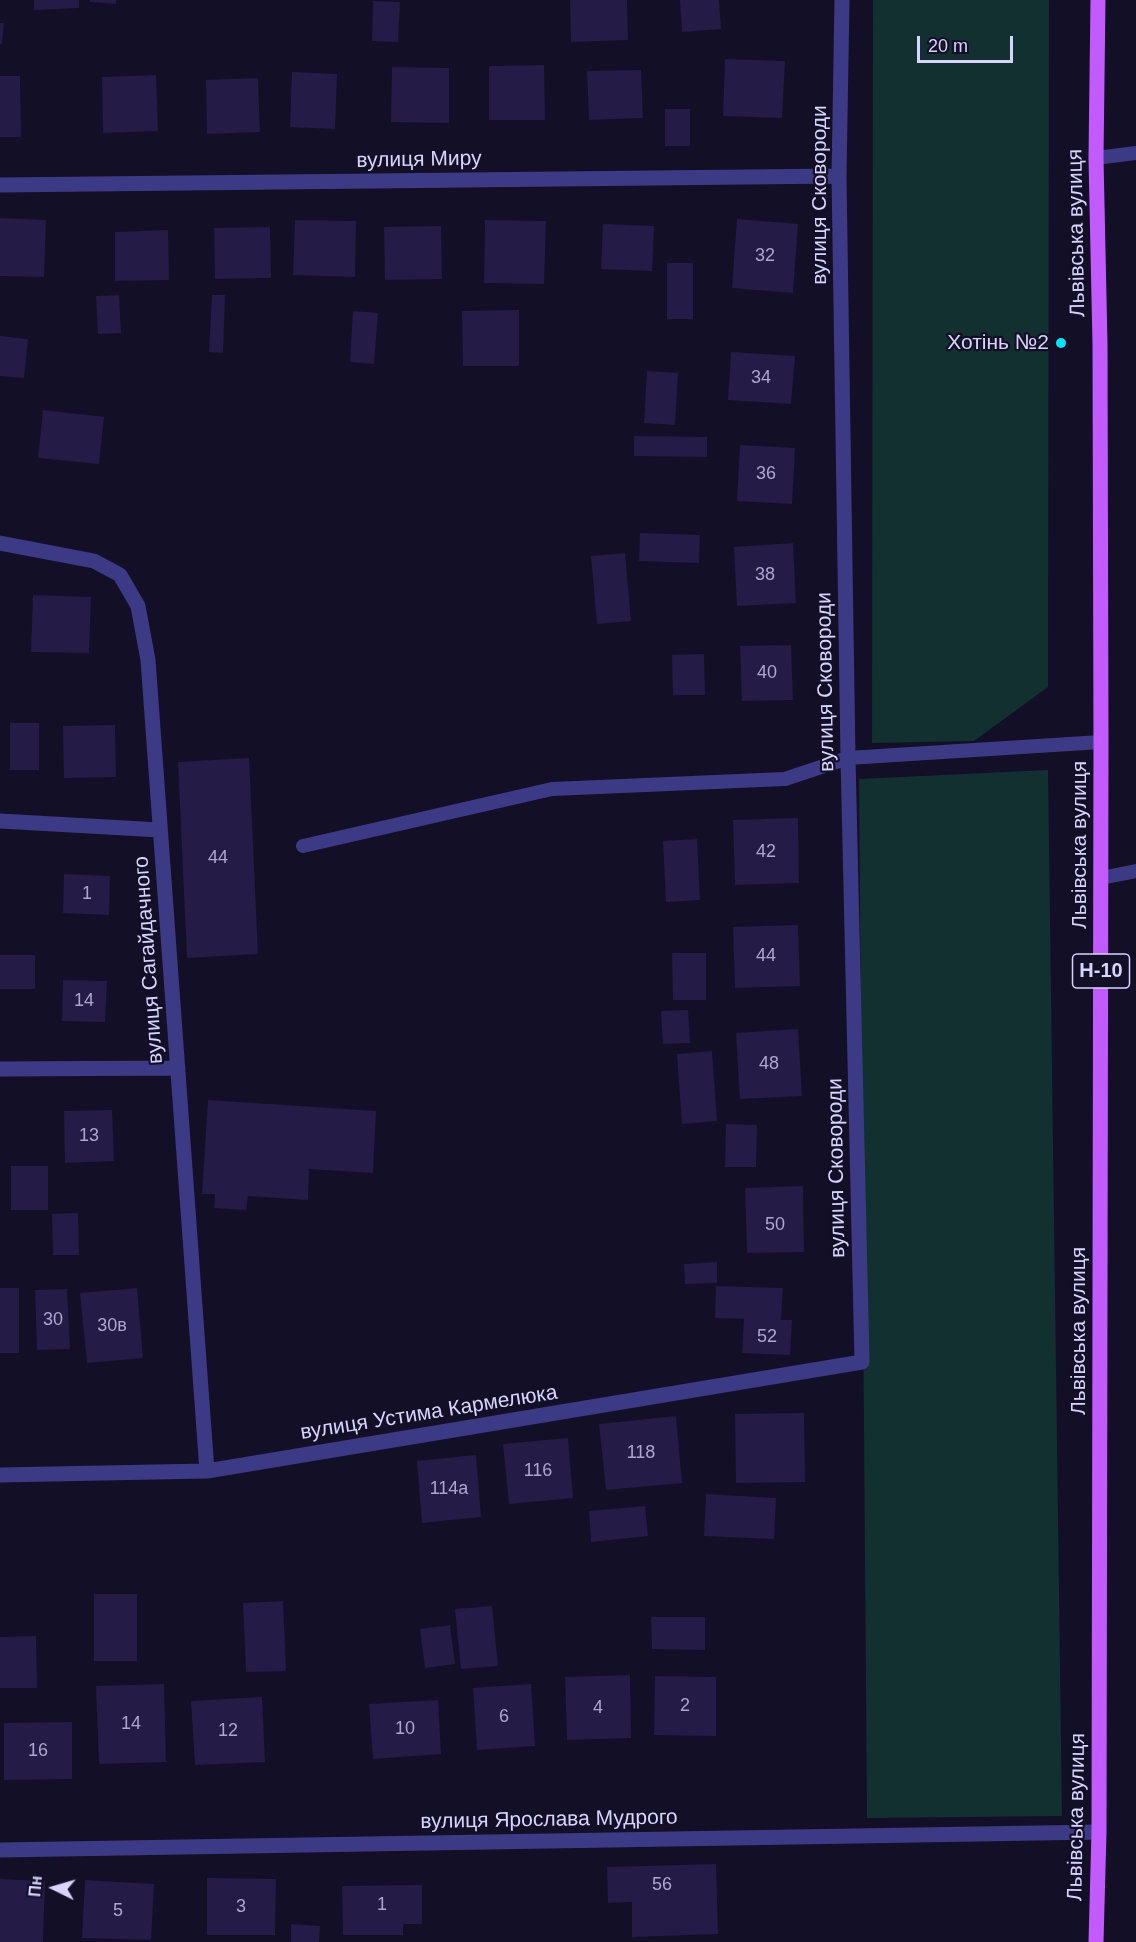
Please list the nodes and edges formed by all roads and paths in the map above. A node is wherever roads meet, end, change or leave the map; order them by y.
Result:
1 (842, 0) edge
2 (1098, 0) edge
3 (1136, 153) edge
4 (1096, 158) junction
5 (839, 176) junction
6 (0, 185) edge
7 (0, 543) edge
8 (1101, 742) junction
9 (848, 758) junction
10 (0, 821) edge
11 (160, 830) junction
12 (303, 846) dead end
13 (1136, 871) edge
14 (1101, 878) junction
15 (178, 1068) junction
16 (0, 1069) edge
17 (862, 1362) joint
18 (207, 1471) junction
19 (0, 1475) edge
20 (1100, 1832) junction
21 (0, 1850) edge
22 (1096, 1942) edge

1 - 5 street, вулиця Сковороди
2 - 4 main road, Львівська вулиця / Н-10
3 - 4 lane
4 - 8 main road, Львівська вулиця / Н-10
5 - 6 street, вулиця Миру
5 - 9 street, вулиця Сковороди
7 - 11 street, вулиця Сагайдачного
8 - 9 lane
8 - 14 main road, Львівська вулиця / Н-10
9 - 12 lane
9 - 17 street, вулиця Сковороди
10 - 11 street
11 - 15 street, вулиця Сагайдачного
13 - 14 lane
14 - 20 main road, Львівська вулиця / Н-10
15 - 16 street
15 - 18 street, вулиця Сагайдачного
17 - 18 street, вулиця Устима Кармелюка
18 - 19 street, вулиця Устима Кармелюка
20 - 21 street, вулиця Ярослава Мудрого
20 - 22 main road, Львівська вулиця / Н-10

